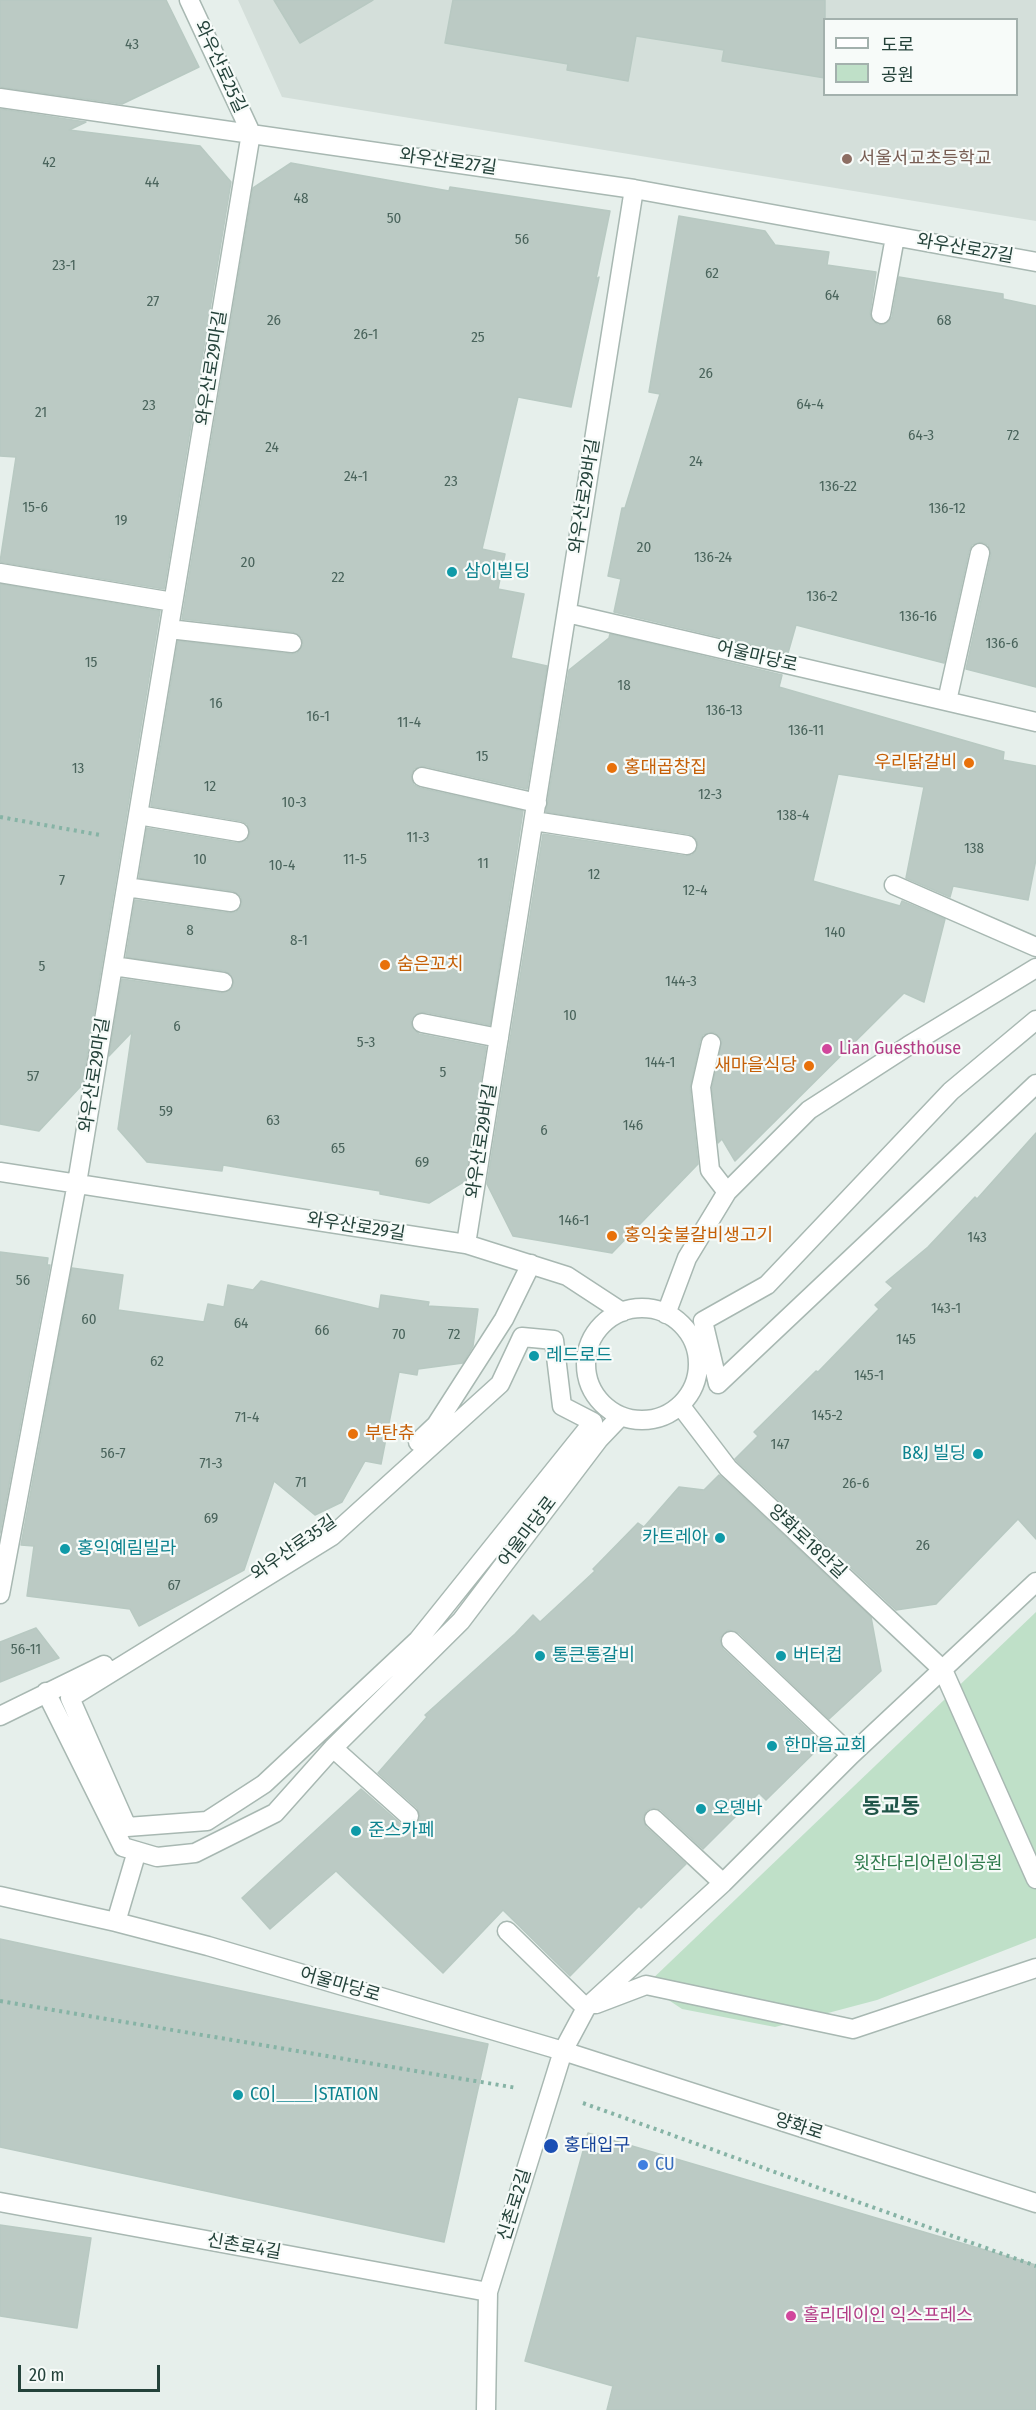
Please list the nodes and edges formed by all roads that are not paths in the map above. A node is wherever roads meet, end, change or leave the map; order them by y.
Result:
1 (189, 0) edge
2 (0, 98) edge
3 (251, 133) junction
4 (634, 189) junction
5 (895, 237) junction
6 (1036, 262) edge
7 (881, 314) dead end
8 (980, 553) dead end
9 (0, 573) edge
10 (173, 602) junction
11 (567, 613) junction
12 (169, 629) junction
13 (292, 643) dead end
14 (947, 701) junction
15 (1036, 722) edge
16 (422, 777) dead end
17 (535, 812) junction
18 (138, 814) junction
19 (240, 832) dead end
20 (687, 845) dead end
21 (894, 885) dead end
22 (126, 886) junction
23 (231, 902) dead end
24 (1036, 947) edge
25 (113, 966) junction
26 (1036, 969) edge
27 (223, 982) dead end
28 (1036, 1020) edge
29 (422, 1023) dead end
30 (499, 1038) junction
31 (711, 1043) dead end
32 (1036, 1084) edge
33 (0, 1172) edge
34 (77, 1183) junction
35 (727, 1192) junction
36 (466, 1244) junction
37 (531, 1264) junction
38 (622, 1312) junction
39 (666, 1314) junction
40 (680, 1406) junction
41 (621, 1417) junction
42 (1036, 1582) edge
43 (0, 1594) edge
44 (731, 1641) dead end
45 (944, 1670) junction
46 (46, 1692) junction
47 (0, 1716) edge
48 (333, 1748) junction
49 (850, 1755) junction
50 (410, 1816) dead end
51 (654, 1819) dead end
52 (127, 1827) joint
53 (137, 1851) junction
54 (1036, 1879) edge
55 (723, 1884) junction
56 (0, 1896) edge
57 (116, 1922) junction
58 (507, 1931) dead end
59 (1036, 1968) edge
60 (586, 2008) junction
61 (563, 2051) junction
62 (0, 2202) edge
63 (1036, 2203) edge
64 (488, 2292) junction
65 (486, 2410) edge

1 - 3 street, 와우산로25길
2 - 3 street, 와우산로27길
3 - 4 street, 와우산로27길
3 - 10 street, 와우산로29마길
4 - 5 street, 와우산로27길
4 - 11 street, 와우산로29바길
5 - 6 street, 와우산로27길
5 - 7 street, 와우산로27길
8 - 14 street
9 - 10 street
10 - 12 street, 와우산로29마길
11 - 14 street, 어울마당로
11 - 17 street, 와우산로29바길
12 - 13 street
12 - 18 street, 와우산로29마길
14 - 15 street, 어울마당로
16 - 17 street
17 - 20 street
17 - 30 street, 와우산로29바길
18 - 19 street
18 - 22 street, 와우산로29마길
21 - 24 street
22 - 23 street
22 - 25 street, 와우산로29마길
25 - 27 street
25 - 34 street, 와우산로29마길
26 - 35 street
28 - 32 street
29 - 30 street
30 - 36 street, 와우산로29바길
31 - 35 street
33 - 34 street, 와우산로29길
34 - 36 street, 와우산로29길
34 - 43 street
35 - 39 street
36 - 37 street, 와우산로29길
37 - 38 street, 와우산로29길
37 - 46 street, 와우산로35길
38 - 39 street
38 - 41 street
39 - 40 street
40 - 41 street
40 - 45 street, 양화로18안길
41 - 48 street, 어울마당로
42 - 45 street
44 - 49 street
45 - 49 street
45 - 54 street, 양화로18안길
46 - 47 street, 와우산로35길
46 - 53 street
48 - 50 street
48 - 53 street, 어울마당로
49 - 55 street
51 - 55 street
52 - 52 street
53 - 57 street
55 - 60 street
56 - 57 street
57 - 61 street, 어울마당로
58 - 60 street
59 - 60 street
60 - 61 street, 신촌로2길
61 - 63 street, 양화로
61 - 64 street, 신촌로2길
62 - 64 street, 신촌로4길
64 - 65 street, 신촌로2길

